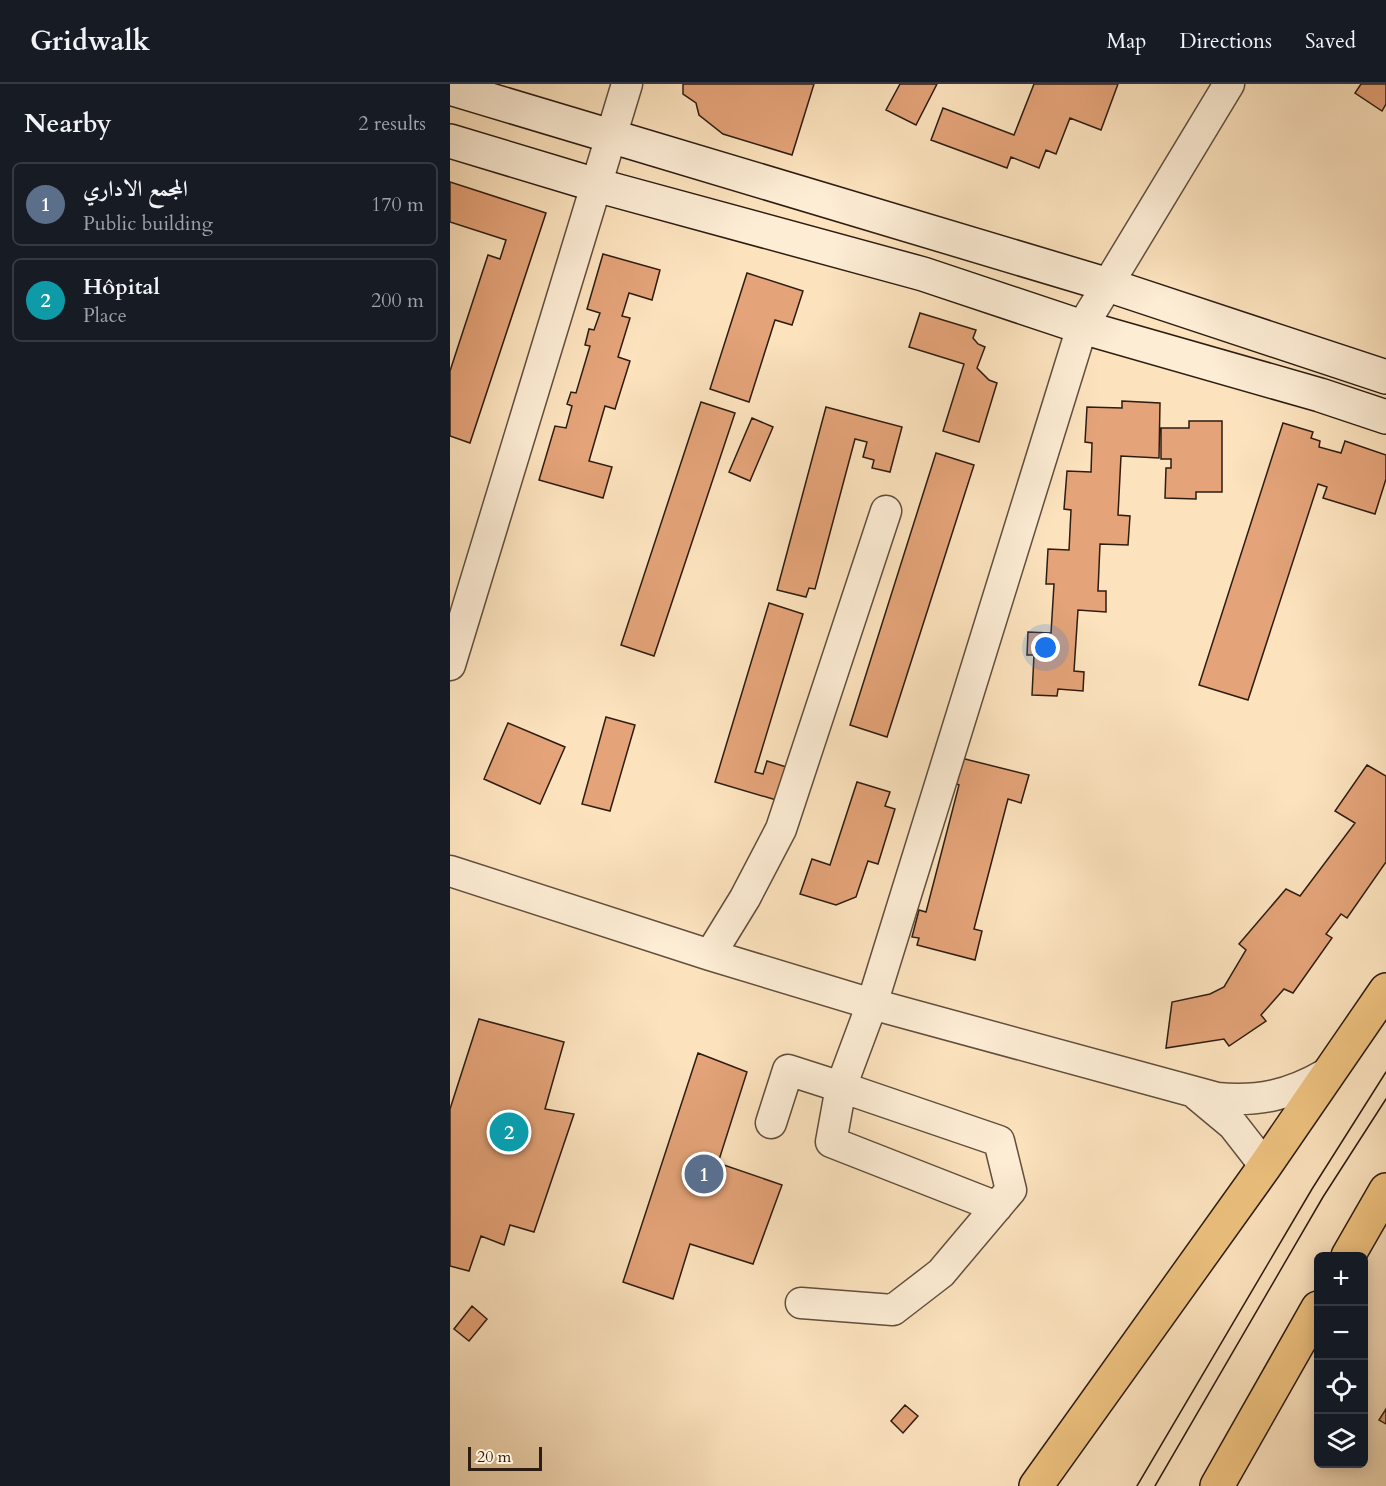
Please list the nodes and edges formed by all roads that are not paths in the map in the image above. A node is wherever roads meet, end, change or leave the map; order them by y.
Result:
1 (627, 84) edge
2 (1229, 84) edge
3 (450, 88) edge
4 (610, 138) junction
5 (450, 141) edge
6 (596, 185) junction
7 (1106, 284) junction
8 (1082, 327) junction
9 (1386, 377) edge
10 (1386, 417) edge
11 (886, 511) dead end
12 (450, 665) edge
13 (450, 871) edge
14 (710, 955) junction
15 (1386, 990) edge
16 (872, 1004) junction
17 (1326, 1074) junction
18 (841, 1086) junction
19 (1190, 1090) junction
20 (771, 1123) dead end
21 (1265, 1166) junction
22 (1385, 1193) edge
23 (997, 1207) junction
24 (1351, 1252) edge
25 (801, 1303) dead end
26 (1314, 1315) edge
27 (1036, 1486) edge
28 (1217, 1486) edge

1 - 4 street
2 - 7 street
3 - 4 main road
4 - 6 street
4 - 7 main road
5 - 6 main road
6 - 8 main road
6 - 12 street
7 - 8 street
7 - 9 main road
8 - 10 main road
8 - 16 street
11 - 14 street
13 - 14 street
14 - 16 street
15 - 17 main road
16 - 18 street
16 - 19 street
17 - 19 street
17 - 21 main road
18 - 20 street
18 - 23 street
18 - 23 street
19 - 21 street
21 - 27 main road
22 - 24 main road
23 - 25 street
26 - 28 main road

